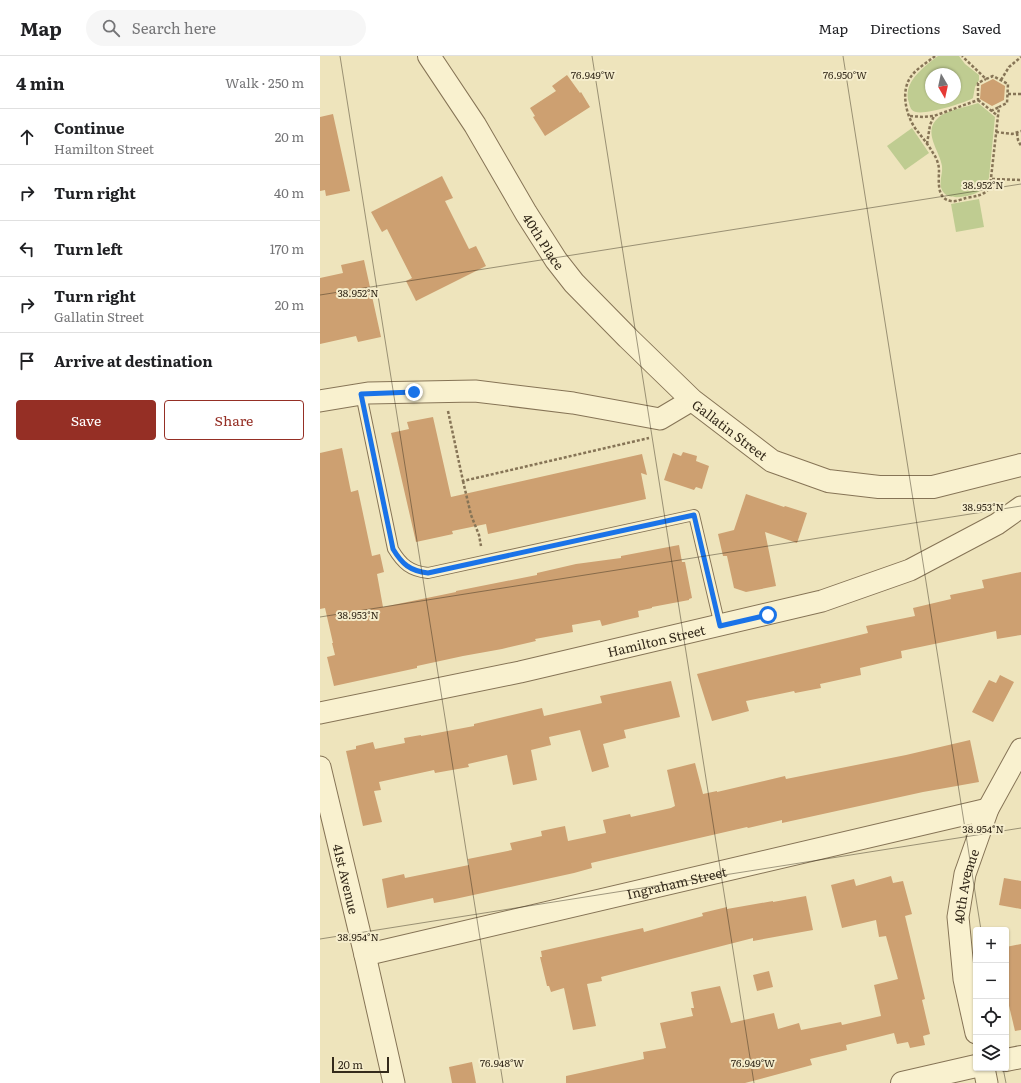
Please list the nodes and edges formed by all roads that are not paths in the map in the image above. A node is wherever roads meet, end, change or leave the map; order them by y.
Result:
1 (429, 56) edge
2 (361, 394) junction
3 (692, 400) junction
4 (320, 401) edge
5 (1021, 465) edge
6 (1021, 507) edge
7 (720, 626) junction
8 (320, 713) edge
9 (1021, 749) edge
10 (320, 767) edge
11 (988, 809) junction
12 (366, 955) junction
13 (973, 1020) edge
14 (1021, 1057) edge
15 (1009, 1059) edge
16 (973, 1067) edge
17 (985, 1071) edge
18 (394, 1083) edge
19 (902, 1083) edge
20 (987, 1083) edge

1 - 3 street, 40th Place
2 - 3 street, Gallatin Street
2 - 4 street, Gallatin Street
2 - 7 lane
3 - 5 street, Gallatin Street
6 - 7 street, Hamilton Street
7 - 8 street, Hamilton Street
9 - 11 street, 40th Avenue
10 - 12 street, 41st Avenue
11 - 12 street, Ingraham Street
11 - 13 street, 40th Avenue
12 - 18 street, 41st Avenue
14 - 15 street
16 - 19 street
17 - 20 street

